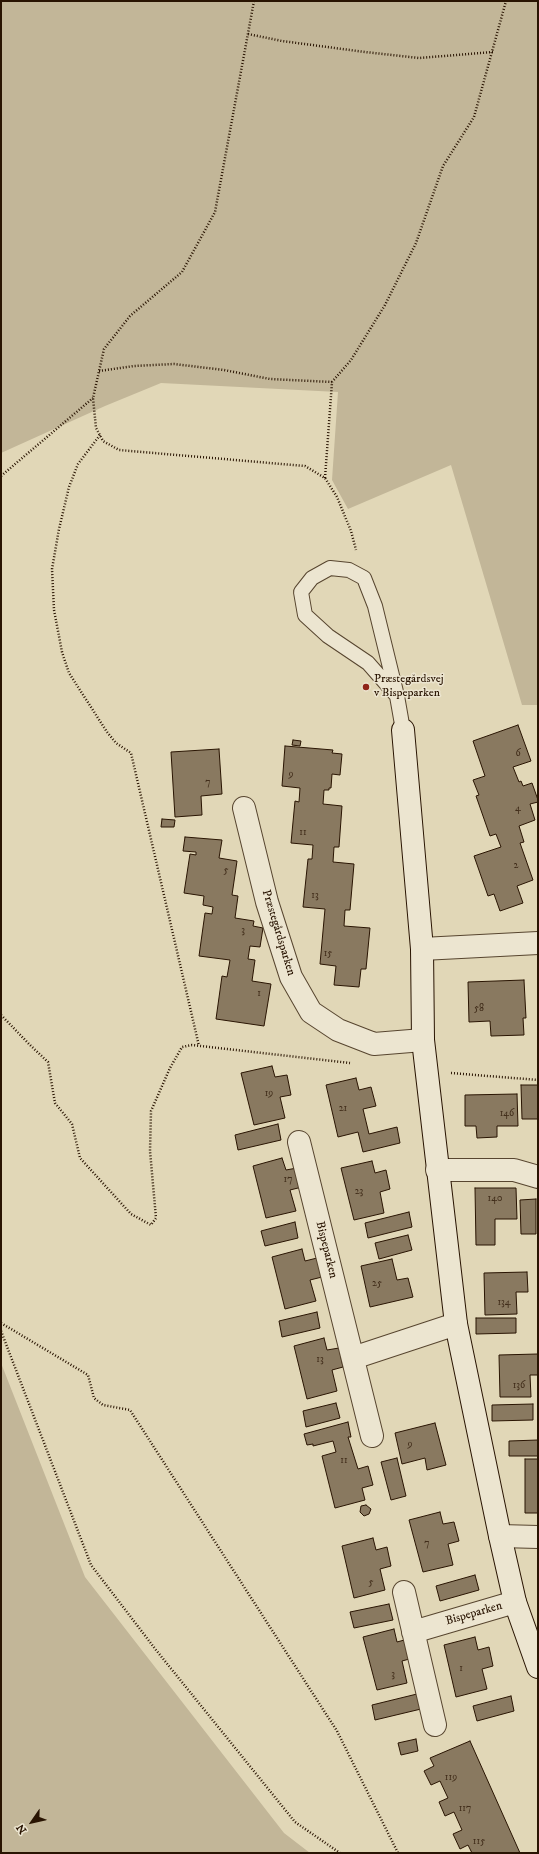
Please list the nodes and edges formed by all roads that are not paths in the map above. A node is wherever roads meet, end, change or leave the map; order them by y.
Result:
1 (397, 696) junction
2 (403, 730) joint
3 (244, 808) dead end
4 (538, 943) edge
5 (422, 949) junction
6 (423, 1040) junction
7 (299, 1142) dead end
8 (437, 1170) junction
9 (538, 1177) edge
10 (456, 1324) junction
11 (353, 1358) junction
12 (372, 1436) dead end
13 (500, 1536) junction
14 (538, 1537) edge
15 (404, 1592) dead end
16 (515, 1602) junction
17 (413, 1632) junction
18 (538, 1667) edge
19 (435, 1725) dead end

1 - 1 lane
1 - 2 lane
2 - 5 street
3 - 6 street, Præstegårdsparken
4 - 5 street
5 - 6 street
6 - 8 street, Bispeparken
7 - 11 street, Bispeparken
8 - 9 street
8 - 10 street, Bispeparken
10 - 11 street
10 - 13 street, Bispeparken
11 - 12 street, Bispeparken
13 - 14 street
13 - 16 street, Bispeparken
15 - 17 street
16 - 17 street, Bispeparken
16 - 18 street
17 - 19 street

